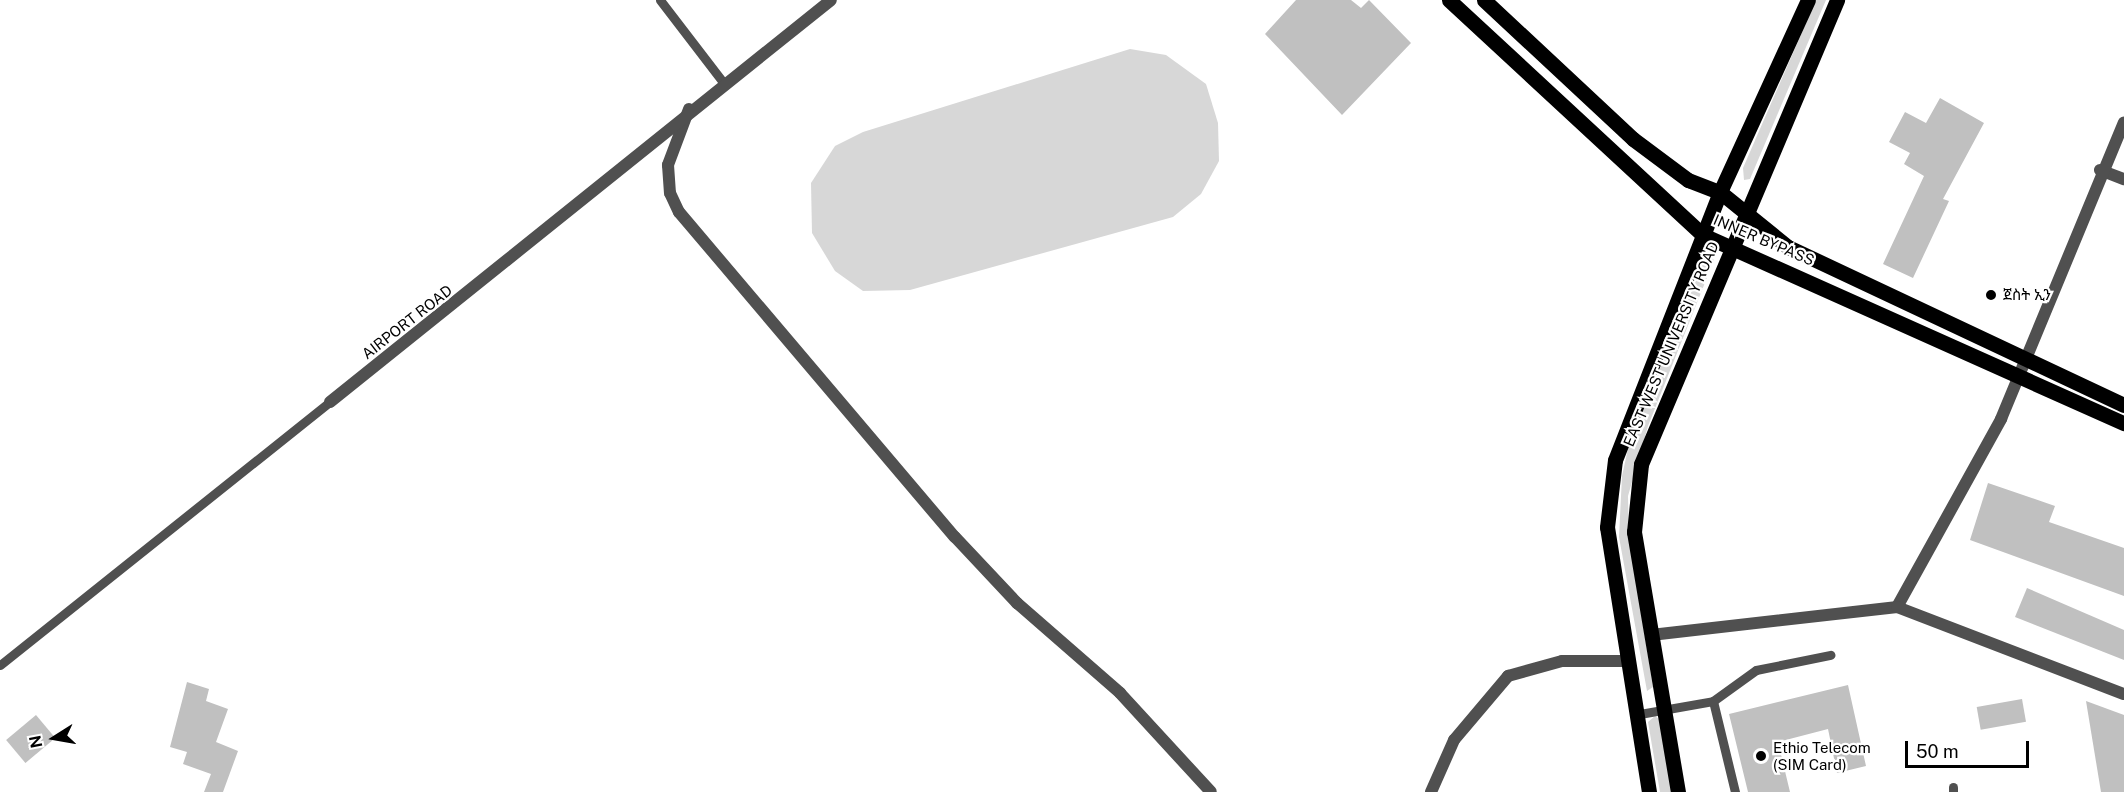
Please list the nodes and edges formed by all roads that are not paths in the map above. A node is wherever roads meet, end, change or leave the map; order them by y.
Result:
1 (660, 0) edge
2 (831, 0) edge
3 (1449, 0) edge
4 (1484, 0) edge
5 (1808, 0) edge
6 (1837, 0) edge
7 (723, 82) junction
8 (689, 109) junction
9 (2124, 122) edge
10 (2100, 170) junction
11 (2124, 179) edge
12 (1720, 192) junction
13 (1745, 214) junction
14 (1703, 235) junction
15 (1731, 247) junction
16 (2021, 360) junction
17 (2016, 378) junction
18 (330, 402) joint
19 (2124, 405) edge
20 (2124, 423) edge
21 (1896, 607) junction
22 (1651, 635) junction
23 (1830, 655) dead end
24 (1626, 661) junction
25 (0, 665) edge
26 (2124, 694) edge
27 (1713, 701) junction
28 (1663, 710) junction
29 (1634, 715) junction
30 (1211, 792) edge
31 (1431, 792) edge
32 (1649, 792) edge
33 (1678, 792) edge
34 (1736, 792) edge

1 - 7 lane
2 - 7 street, AIRPORT ROAD
3 - 14 main road, INNER BYPASS
4 - 12 main road, INNER BYPASS
5 - 12 main road, EAST WEST UNIVERSITY ROAD
6 - 13 main road, EAST WEST UNIVERSITY ROAD
7 - 8 street, AIRPORT ROAD
8 - 18 street, AIRPORT ROAD
8 - 30 street
9 - 10 street
10 - 11 street
10 - 16 street
12 - 13 main road, INNER BYPASS
12 - 14 main road, EAST WEST UNIVERSITY ROAD
13 - 15 main road, EAST WEST UNIVERSITY ROAD
13 - 16 main road, INNER BYPASS
14 - 15 main road, INNER BYPASS
14 - 24 main road, EAST WEST UNIVERSITY ROAD
15 - 17 main road, INNER BYPASS
15 - 22 main road, EAST WEST UNIVERSITY ROAD
16 - 17 street
16 - 19 main road, INNER BYPASS
17 - 20 main road, INNER BYPASS
17 - 21 street
18 - 25 lane, AIRPORT ROAD
21 - 22 street
21 - 26 street
22 - 28 main road, EAST WEST UNIVERSITY ROAD
23 - 27 lane
24 - 29 main road, EAST WEST UNIVERSITY ROAD
24 - 31 street
27 - 28 lane
27 - 34 lane
28 - 29 lane
28 - 33 main road, EAST WEST UNIVERSITY ROAD
29 - 32 main road, EAST WEST UNIVERSITY ROAD

